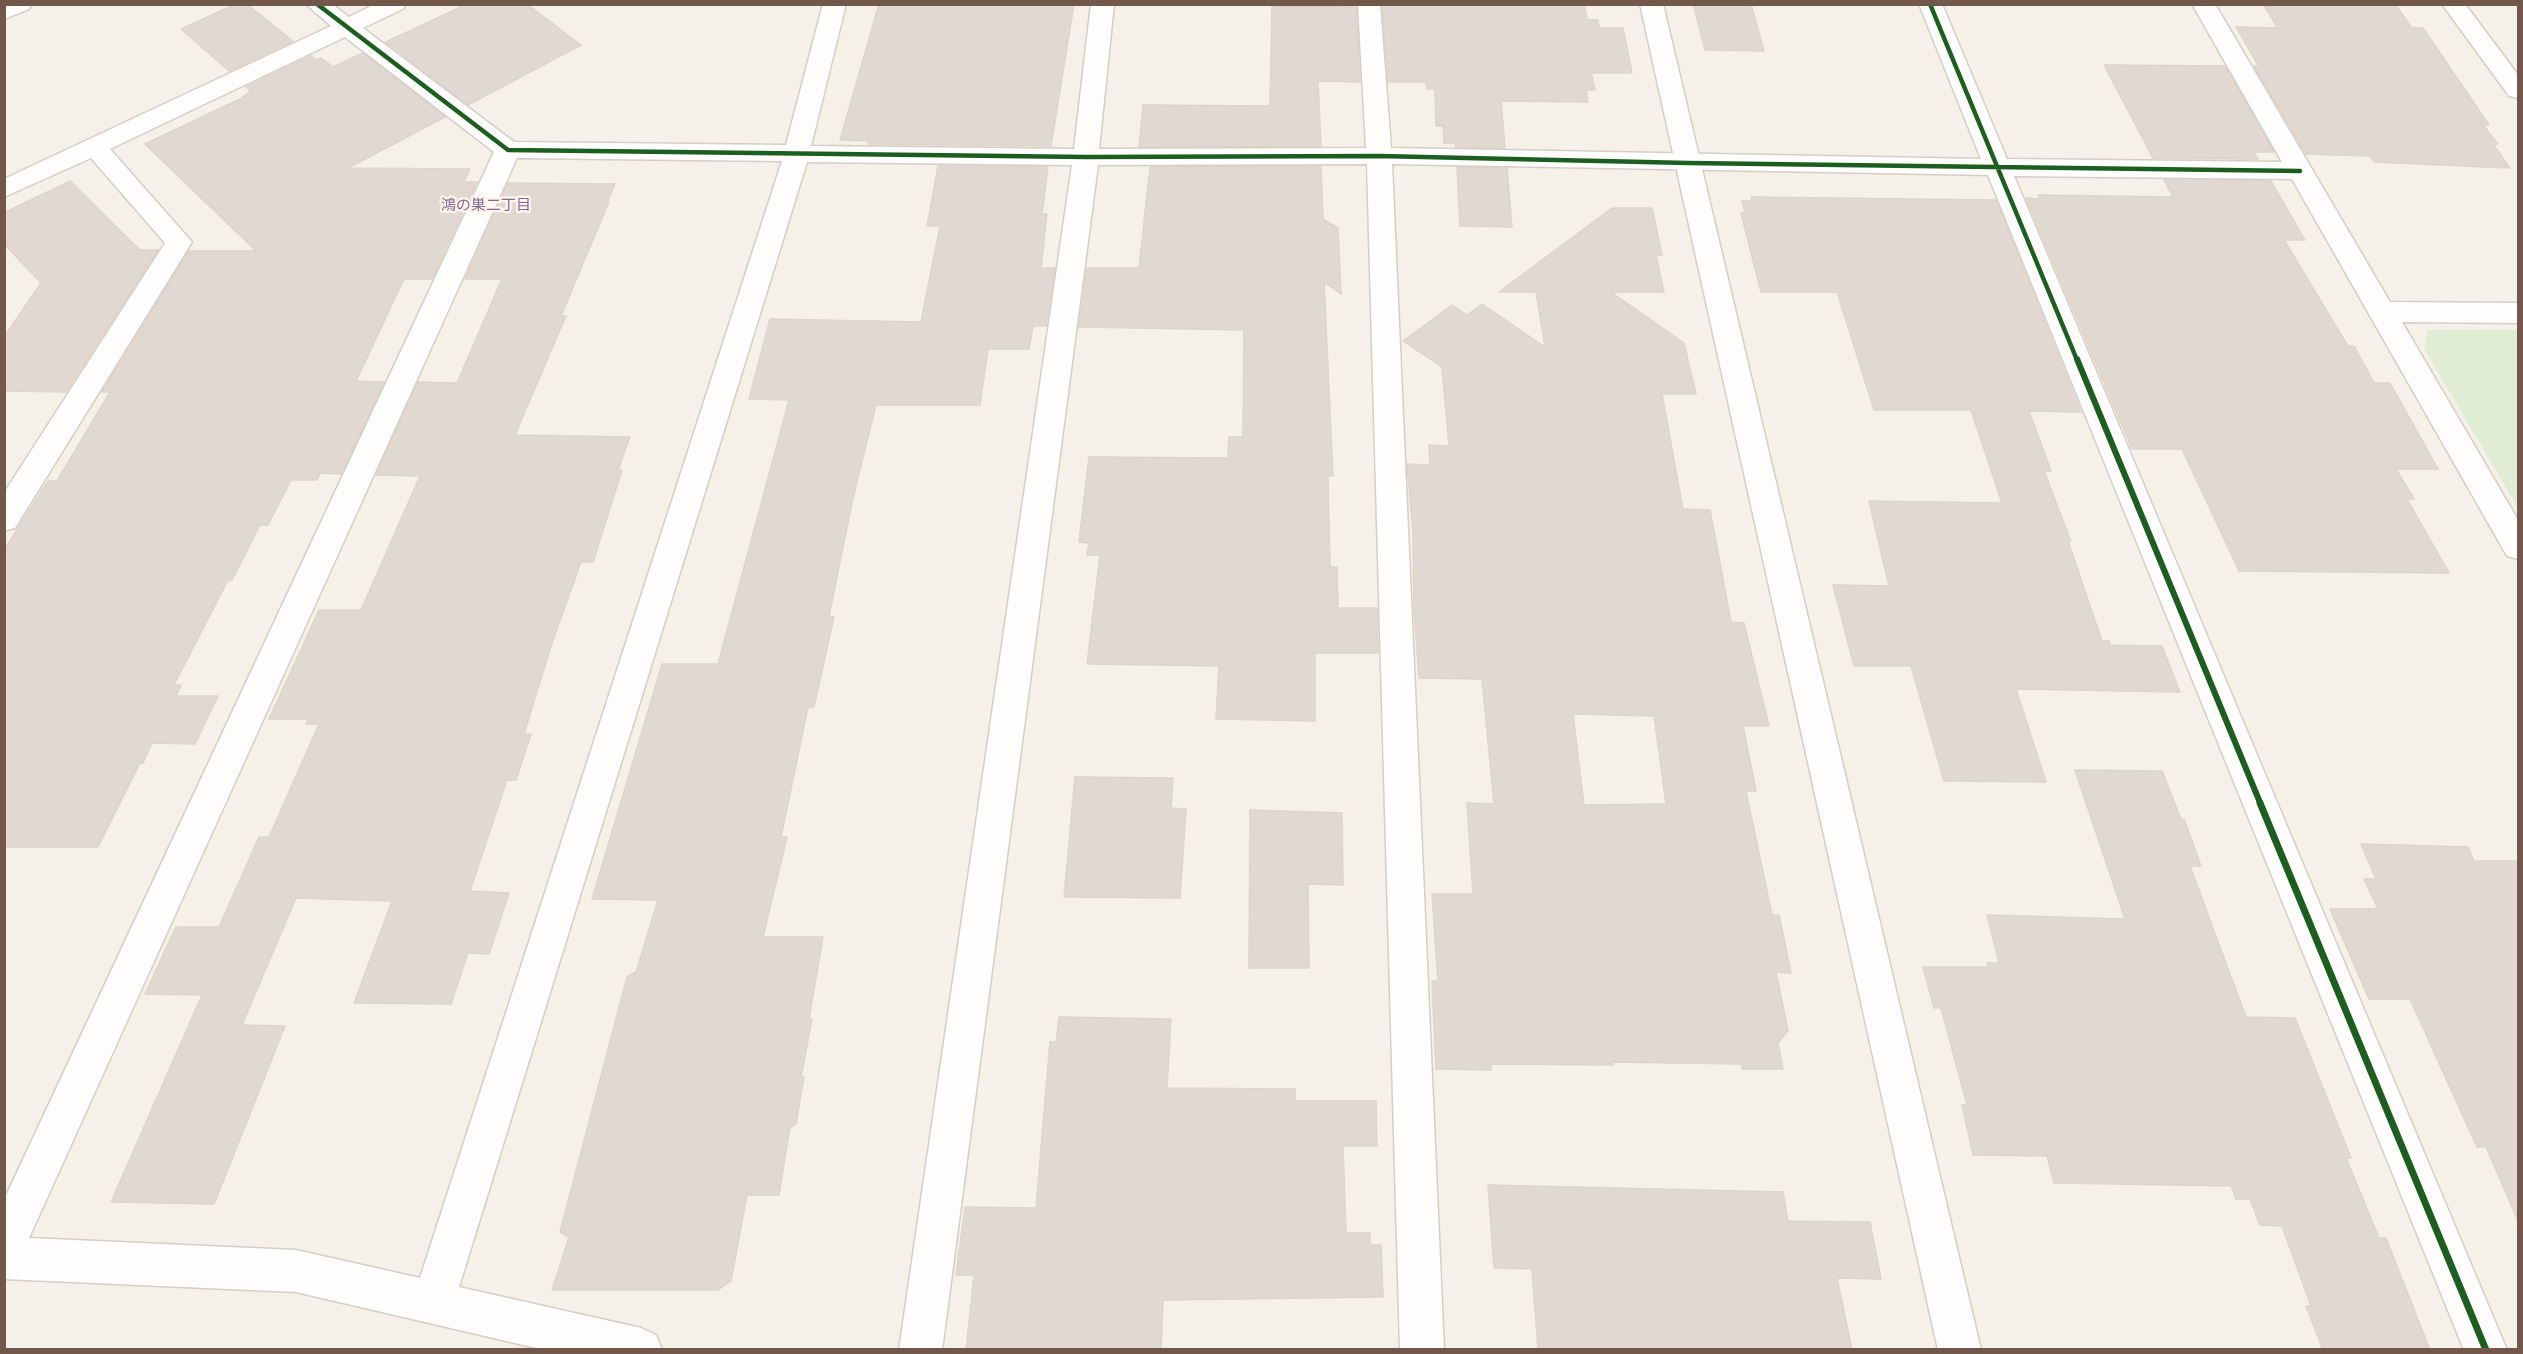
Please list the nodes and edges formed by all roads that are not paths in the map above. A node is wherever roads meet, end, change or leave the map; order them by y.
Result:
1 (21, 4) edge
2 (317, 4) edge
3 (395, 4) edge
4 (835, 4) edge
5 (1102, 4) edge
6 (1369, 4) edge
7 (1651, 4) edge
8 (1930, 4) edge
9 (2203, 4) edge
10 (2453, 4) edge
11 (4, 12) edge
12 (346, 27) junction
13 (2518, 92) edge
14 (95, 147) junction
15 (508, 150) junction
16 (797, 153) junction
17 (1379, 156) junction
18 (1086, 157) junction
19 (1688, 163) junction
20 (1997, 167) junction
21 (2300, 171) junction
22 (4, 189) edge
23 (2382, 312) junction
24 (2518, 313) edge
25 (4, 519) edge
26 (2518, 547) edge
27 (4, 1248) edge
28 (4, 1258) edge
29 (433, 1302) junction
30 (642, 1350) edge
31 (920, 1350) edge
32 (1422, 1350) edge
33 (1960, 1350) edge
34 (2486, 1350) edge

1 - 11 street
2 - 12 street
3 - 12 street
4 - 16 street
5 - 18 street
6 - 17 street
7 - 19 street
8 - 20 street
9 - 21 street
10 - 13 street
12 - 14 street
12 - 15 street
14 - 22 street
14 - 25 street
15 - 16 street
15 - 27 street
16 - 18 street
16 - 29 street
17 - 18 street
17 - 19 street
17 - 32 street
18 - 31 street
19 - 20 street
19 - 33 street
20 - 21 street
20 - 34 street
21 - 23 street
23 - 24 street
23 - 26 street
28 - 29 street
29 - 30 street

